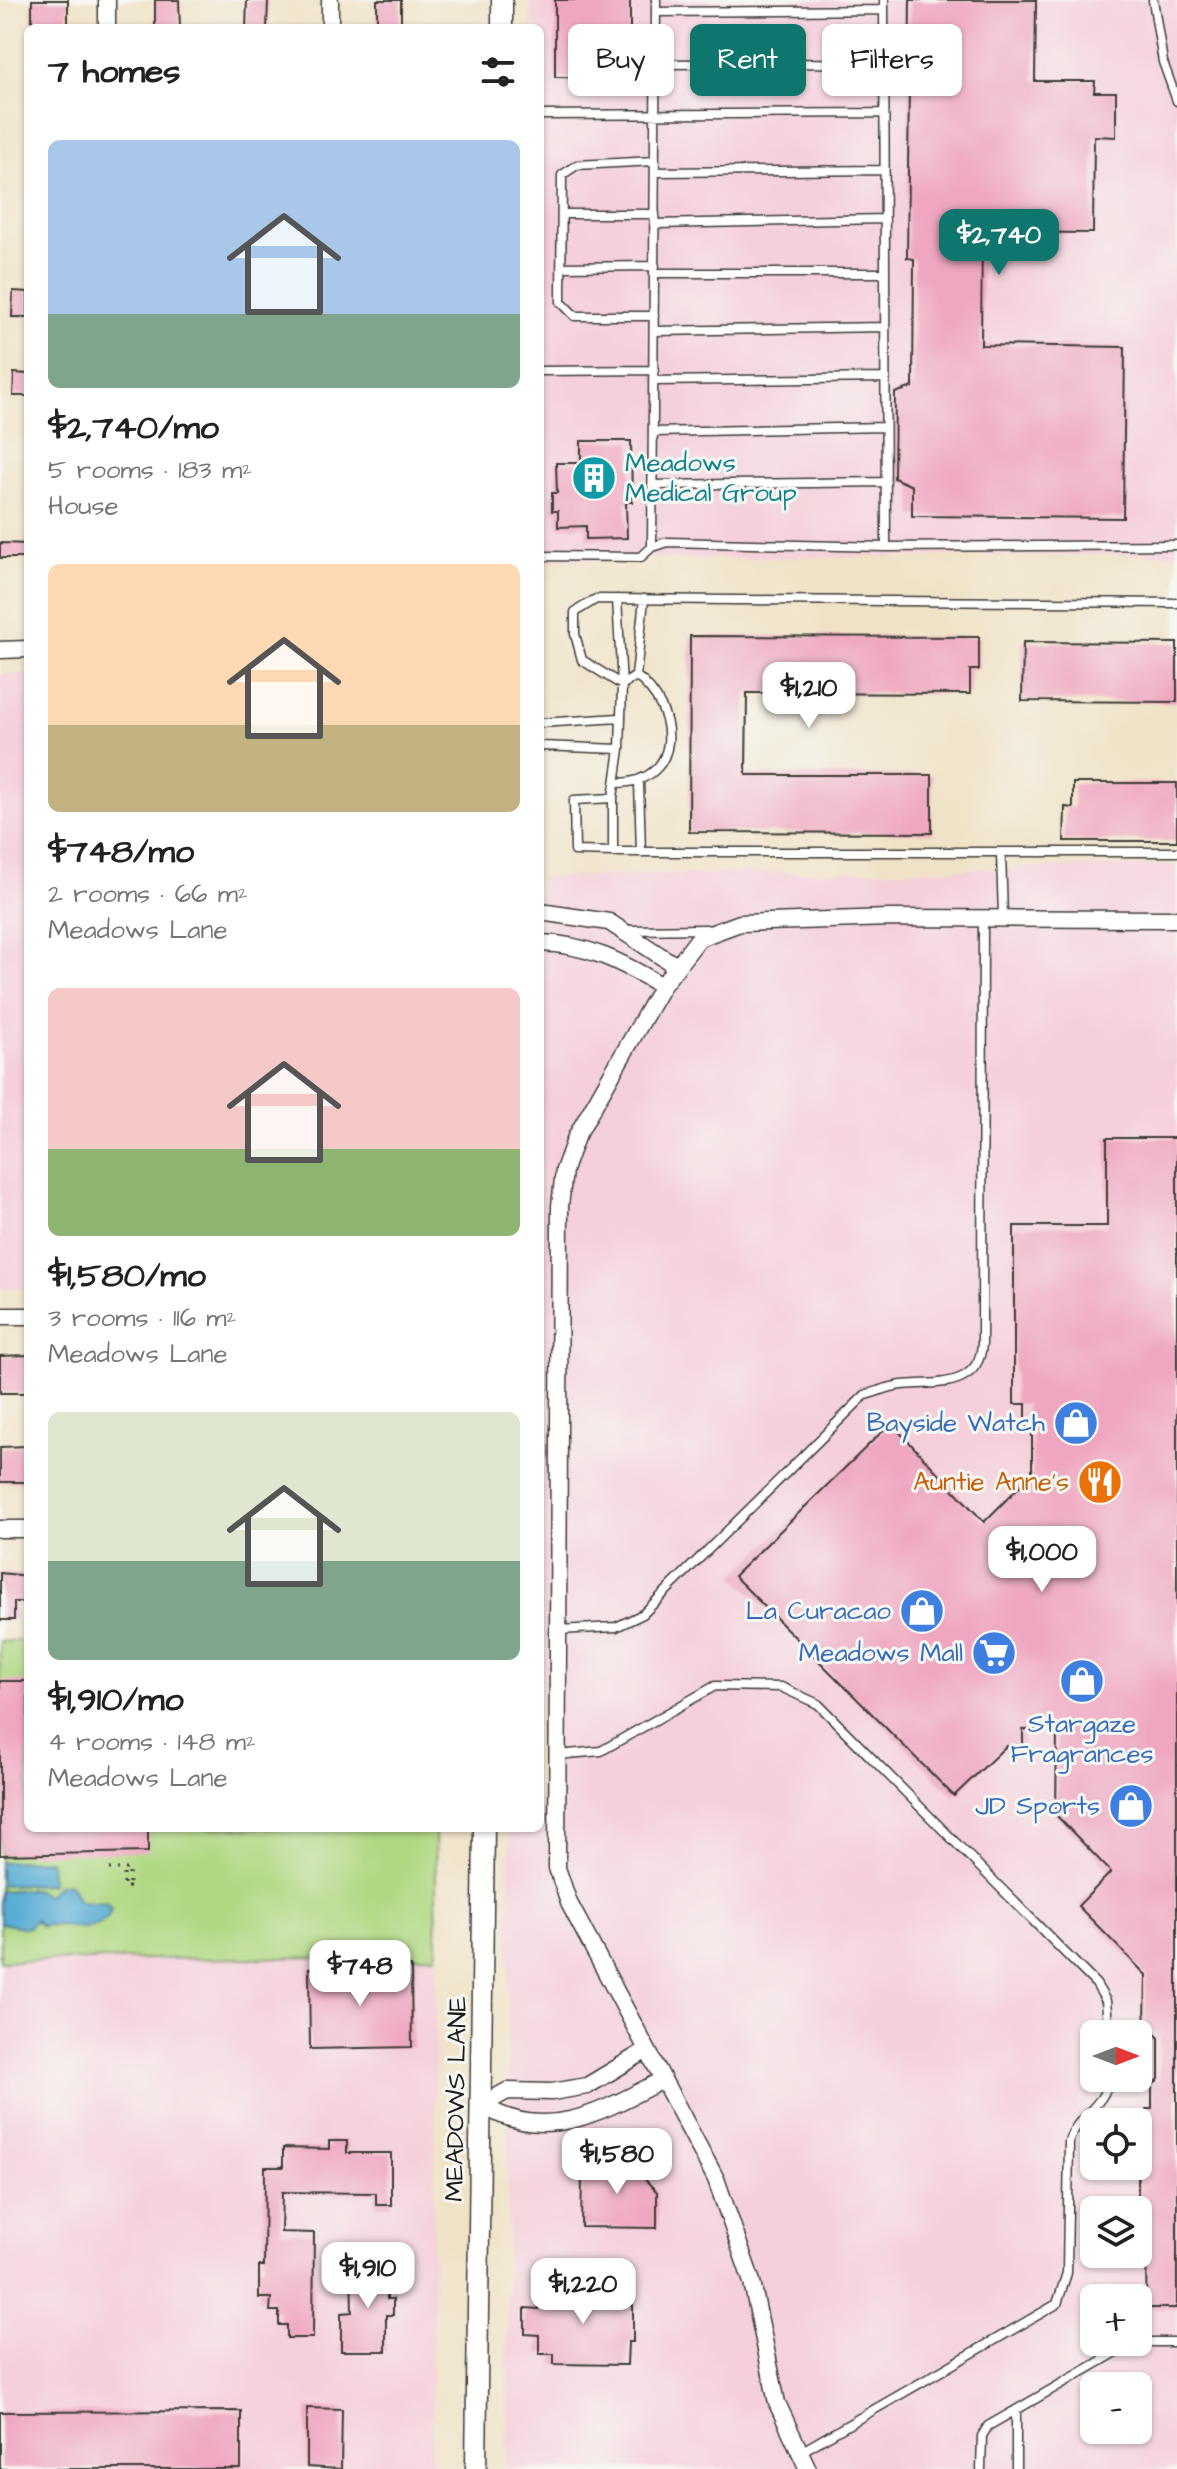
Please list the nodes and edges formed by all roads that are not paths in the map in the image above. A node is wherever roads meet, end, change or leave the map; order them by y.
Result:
1 (107, 0) edge
2 (330, 0) edge
3 (502, 0) edge
4 (656, 0) edge
5 (1153, 0) edge
6 (884, 5) edge
7 (656, 12) junction
8 (107, 24) edge
9 (330, 24) edge
10 (502, 24) edge
11 (656, 24) edge
12 (822, 63) edge
13 (674, 64) edge
14 (656, 96) edge
15 (884, 96) edge
16 (1177, 101) edge
17 (884, 113) junction
18 (544, 115) edge
19 (656, 115) junction
20 (655, 161) junction
21 (884, 170) junction
22 (655, 172) junction
23 (562, 214) junction
24 (655, 214) junction
25 (885, 219) junction
26 (655, 224) junction
27 (561, 267) junction
28 (655, 270) junction
29 (885, 273) junction
30 (654, 316) junction
31 (885, 327) junction
32 (654, 331) junction
33 (654, 370) junction
34 (544, 371) edge
35 (885, 378) junction
36 (654, 381) junction
37 (885, 427) junction
38 (653, 432) junction
39 (886, 482) junction
40 (652, 485) junction
41 (1177, 545) edge
42 (652, 547) junction
43 (886, 547) junction
44 (544, 556) edge
45 (617, 599) junction
46 (644, 599) junction
47 (1177, 603) edge
48 (24, 649) edge
49 (0, 650) edge
50 (636, 676) junction
51 (622, 685) junction
52 (619, 718) junction
53 (544, 723) edge
54 (544, 746) edge
55 (620, 749) junction
56 (617, 783) junction
57 (639, 783) junction
58 (613, 798) junction
59 (613, 852) junction
60 (641, 852) junction
61 (1177, 852) edge
62 (1001, 853) junction
63 (544, 912) edge
64 (983, 917) junction
65 (1003, 917) junction
66 (1177, 919) edge
67 (621, 929) junction
68 (719, 929) junction
69 (544, 943) edge
70 (676, 966) junction
71 (662, 986) junction
72 (0, 1316) edge
73 (24, 1316) edge
74 (0, 1529) edge
75 (24, 1529) edge
76 (558, 1630) junction
77 (556, 1755) junction
78 (484, 1832) edge
79 (1108, 2020) edge
80 (647, 2050) junction
81 (662, 2080) junction
82 (1105, 2092) edge
83 (482, 2105) junction
84 (1152, 2342) edge
85 (1177, 2342) edge
86 (1111, 2356) edge
87 (1016, 2410) junction
88 (798, 2453) junction
89 (478, 2468) edge
90 (808, 2469) edge
91 (981, 2469) edge
92 (1016, 2469) edge

1 - 8 street
2 - 9 street
3 - 10 street
4 - 7 lane
5 - 16 lane
6 - 7 lane
7 - 11 lane
12 - 13 lane
14 - 19 lane
15 - 17 lane
17 - 19 lane
17 - 21 lane
18 - 19 lane
19 - 20 lane
20 - 22 lane
20 - 23 lane
21 - 22 lane
21 - 25 lane
22 - 24 lane
23 - 24 lane
23 - 27 lane
24 - 26 lane
25 - 26 lane
25 - 29 lane
26 - 28 lane
27 - 28 lane
27 - 30 lane
28 - 29 lane
28 - 30 lane
29 - 31 lane
30 - 32 lane
31 - 32 lane
31 - 35 lane
32 - 33 lane
33 - 34 lane
33 - 36 lane
35 - 36 lane
35 - 37 lane
36 - 38 lane
37 - 38 lane
37 - 39 lane
38 - 40 lane
39 - 40 lane
39 - 43 lane
40 - 42 lane
41 - 43 lane
42 - 43 lane
42 - 44 lane
45 - 46 lane
45 - 51 lane
45 - 51 lane
46 - 47 lane
46 - 50 lane
48 - 49 street
50 - 51 lane
50 - 57 lane
51 - 52 lane
52 - 53 lane
52 - 55 lane
54 - 55 lane
55 - 56 lane
56 - 57 lane
56 - 58 lane
57 - 60 lane
58 - 59 lane
58 - 59 lane
59 - 60 lane
60 - 62 lane
61 - 62 lane
62 - 65 lane
63 - 67 street
64 - 65 street
64 - 68 street
64 - 76 lane
65 - 66 street
67 - 68 lane
67 - 70 street
68 - 70 street
69 - 71 street
70 - 71 street
71 - 76 street
72 - 73 street
74 - 75 street
76 - 77 street
77 - 79 lane
77 - 80 street
78 - 83 street, MEADOWS LANE
80 - 81 street
80 - 83 street
81 - 83 street
81 - 88 street
82 - 88 lane
83 - 89 street, MEADOWS LANE
84 - 85 lane
86 - 87 lane
87 - 91 lane
87 - 92 lane
88 - 90 street

